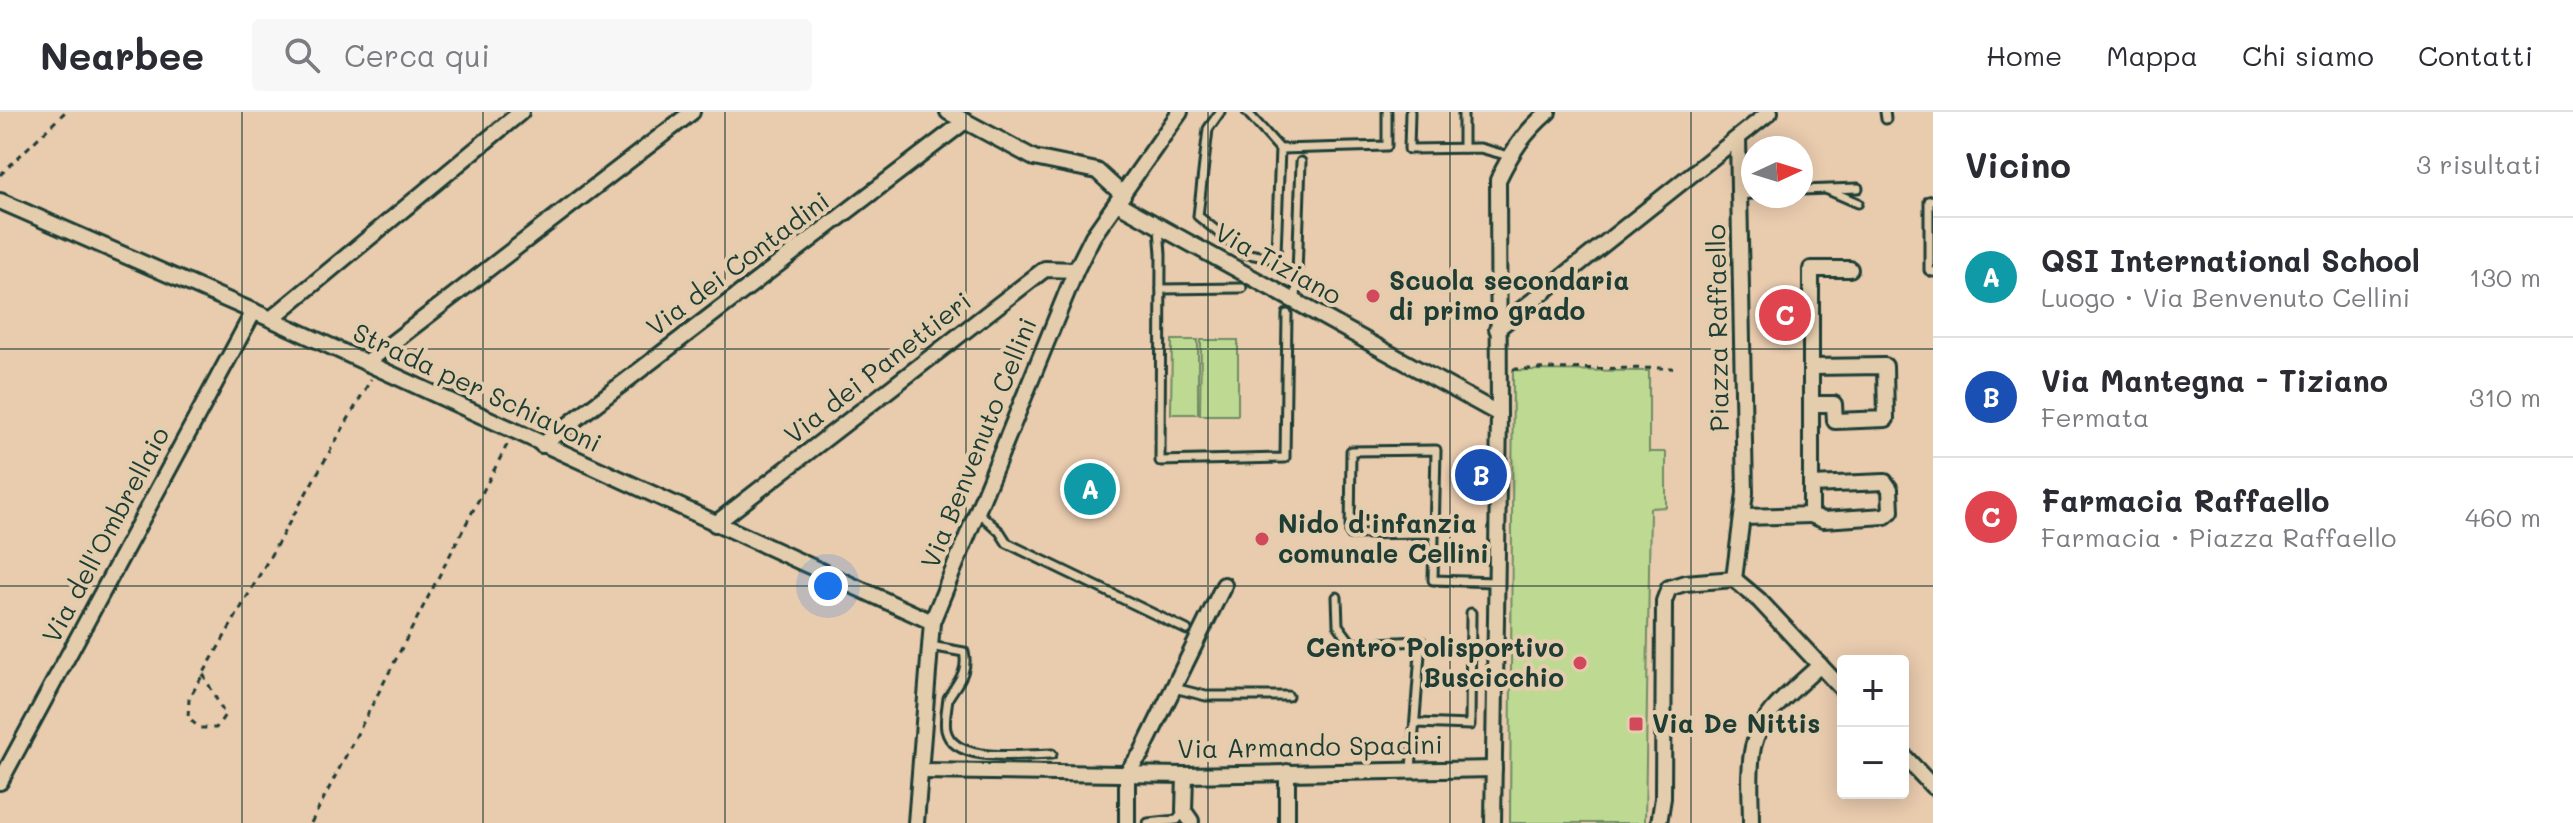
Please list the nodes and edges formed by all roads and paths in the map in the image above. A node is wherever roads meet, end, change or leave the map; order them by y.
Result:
1 (65, 112) edge
2 (521, 112) edge
3 (692, 112) edge
4 (948, 112) edge
5 (1180, 112) edge
6 (1220, 112) edge
7 (1387, 112) edge
8 (1410, 112) edge
9 (1463, 112) edge
10 (1548, 112) edge
11 (1770, 112) edge
12 (1250, 113) edge
13 (964, 122) junction
14 (1738, 138) junction
15 (1463, 148) junction
16 (1280, 149) junction
17 (1510, 156) junction
18 (1741, 159) edge
19 (1301, 162) dead end
20 (0, 175) edge
21 (1822, 188) junction
22 (1858, 188) dead end
23 (1813, 189) edge
24 (1120, 199) junction
25 (1933, 200) edge
26 (0, 201) edge
27 (1858, 203) dead end
28 (1746, 208) edge
29 (1158, 226) junction
30 (1850, 269) dead end
31 (1076, 270) junction
32 (1933, 272) edge
33 (1242, 288) dead end
34 (1161, 289) junction
35 (1291, 308) junction
36 (254, 311) junction
37 (271, 319) junction
38 (1497, 329) junction
39 (371, 366) junction
40 (1811, 367) junction
41 (1673, 368) dead end
42 (1512, 369) dead end
43 (1811, 404) junction
44 (1499, 414) junction
45 (513, 432) junction
46 (542, 445) junction
47 (1811, 485) junction
48 (977, 511) junction
49 (1811, 515) junction
50 (1743, 517) junction
51 (715, 524) junction
52 (1434, 533) junction
53 (1734, 579) junction
54 (1496, 582) junction
55 (1224, 585) dead end
56 (1337, 597) dead end
57 (1471, 613) dead end
58 (932, 622) junction
59 (1187, 630) dead end
60 (930, 646) junction
61 (1820, 665) junction
62 (203, 674) junction
63 (1837, 683) edge
64 (1174, 688) junction
65 (1288, 696) dead end
66 (1416, 723) junction
67 (1052, 754) dead end
68 (1909, 761) edge
69 (1411, 769) junction
70 (1494, 769) junction
71 (921, 771) junction
72 (1127, 772) junction
73 (1287, 772) junction
74 (1185, 775) junction
75 (0, 782) edge
76 (1933, 787) edge
77 (1187, 816) joint
78 (311, 823) edge
79 (916, 823) edge
80 (1127, 823) edge
81 (1148, 823) edge
82 (1287, 823) edge
83 (1493, 823) edge
84 (1659, 823) edge
85 (1751, 823) edge

1 - 20 path
2 - 37 street
3 - 39 street
4 - 13 street, Via Tiziano
5 - 24 street, Via Benvenuto Cellini
6 - 16 lane
7 - 16 lane
8 - 15 lane
9 - 15 lane
10 - 17 street
11 - 14 street
12 - 16 lane
13 - 24 street, Via Tiziano
13 - 46 street, Via dei Contadini
14 - 18 street, Piazza Raffaello
14 - 38 street
15 - 17 lane
17 - 38 street
19 - 35 lane
21 - 22 lane
21 - 23 lane
21 - 27 lane
24 - 29 street, Via Tiziano
24 - 31 street, Via Benvenuto Cellini
25 - 32 lane
26 - 36 street, Strada per Schiavoni
28 - 50 street, Piazza Raffaello
29 - 34 lane
29 - 35 street, Via Tiziano
30 - 40 street
31 - 48 street, Via Benvenuto Cellini
31 - 51 street, Via dei Panettieri
33 - 34 lane
34 - 35 lane
35 - 44 street, Via Tiziano
36 - 37 street, Strada per Schiavoni
36 - 75 street, Via dell'Ombrellaio
37 - 39 street, Strada per Schiavoni
38 - 44 street
39 - 45 street, Strada per Schiavoni
39 - 62 path
40 - 43 street
40 - 43 street
41 - 42 path
43 - 47 street
44 - 54 street
45 - 46 street, Strada per Schiavoni
45 - 78 path
46 - 51 street, Strada per Schiavoni
47 - 49 street
47 - 49 street
48 - 58 street, Via Benvenuto Cellini
48 - 59 lane
49 - 50 street
50 - 53 street, Piazza Raffaello
51 - 58 street, Strada per Schiavoni
52 - 52 lane
52 - 54 lane
53 - 61 street
53 - 84 street
54 - 70 street
55 - 64 street, Via Armando Spadini
56 - 66 lane
57 - 66 lane
58 - 60 street, Via Benvenuto Cellini
60 - 67 lane
60 - 71 street, Via Benvenuto Cellini
61 - 63 street
61 - 85 street
62 - 62 path
64 - 65 lane
64 - 72 street, Via Armando Spadini
66 - 69 lane
68 - 76 street
69 - 70 street, Via Armando Spadini
69 - 73 street, Via Armando Spadini
70 - 83 street
71 - 72 street, Via Armando Spadini
71 - 79 street, Via Benvenuto Cellini
72 - 74 street, Via Armando Spadini
72 - 80 street
73 - 74 street, Via Armando Spadini
73 - 82 street
74 - 77 street
77 - 81 lane

